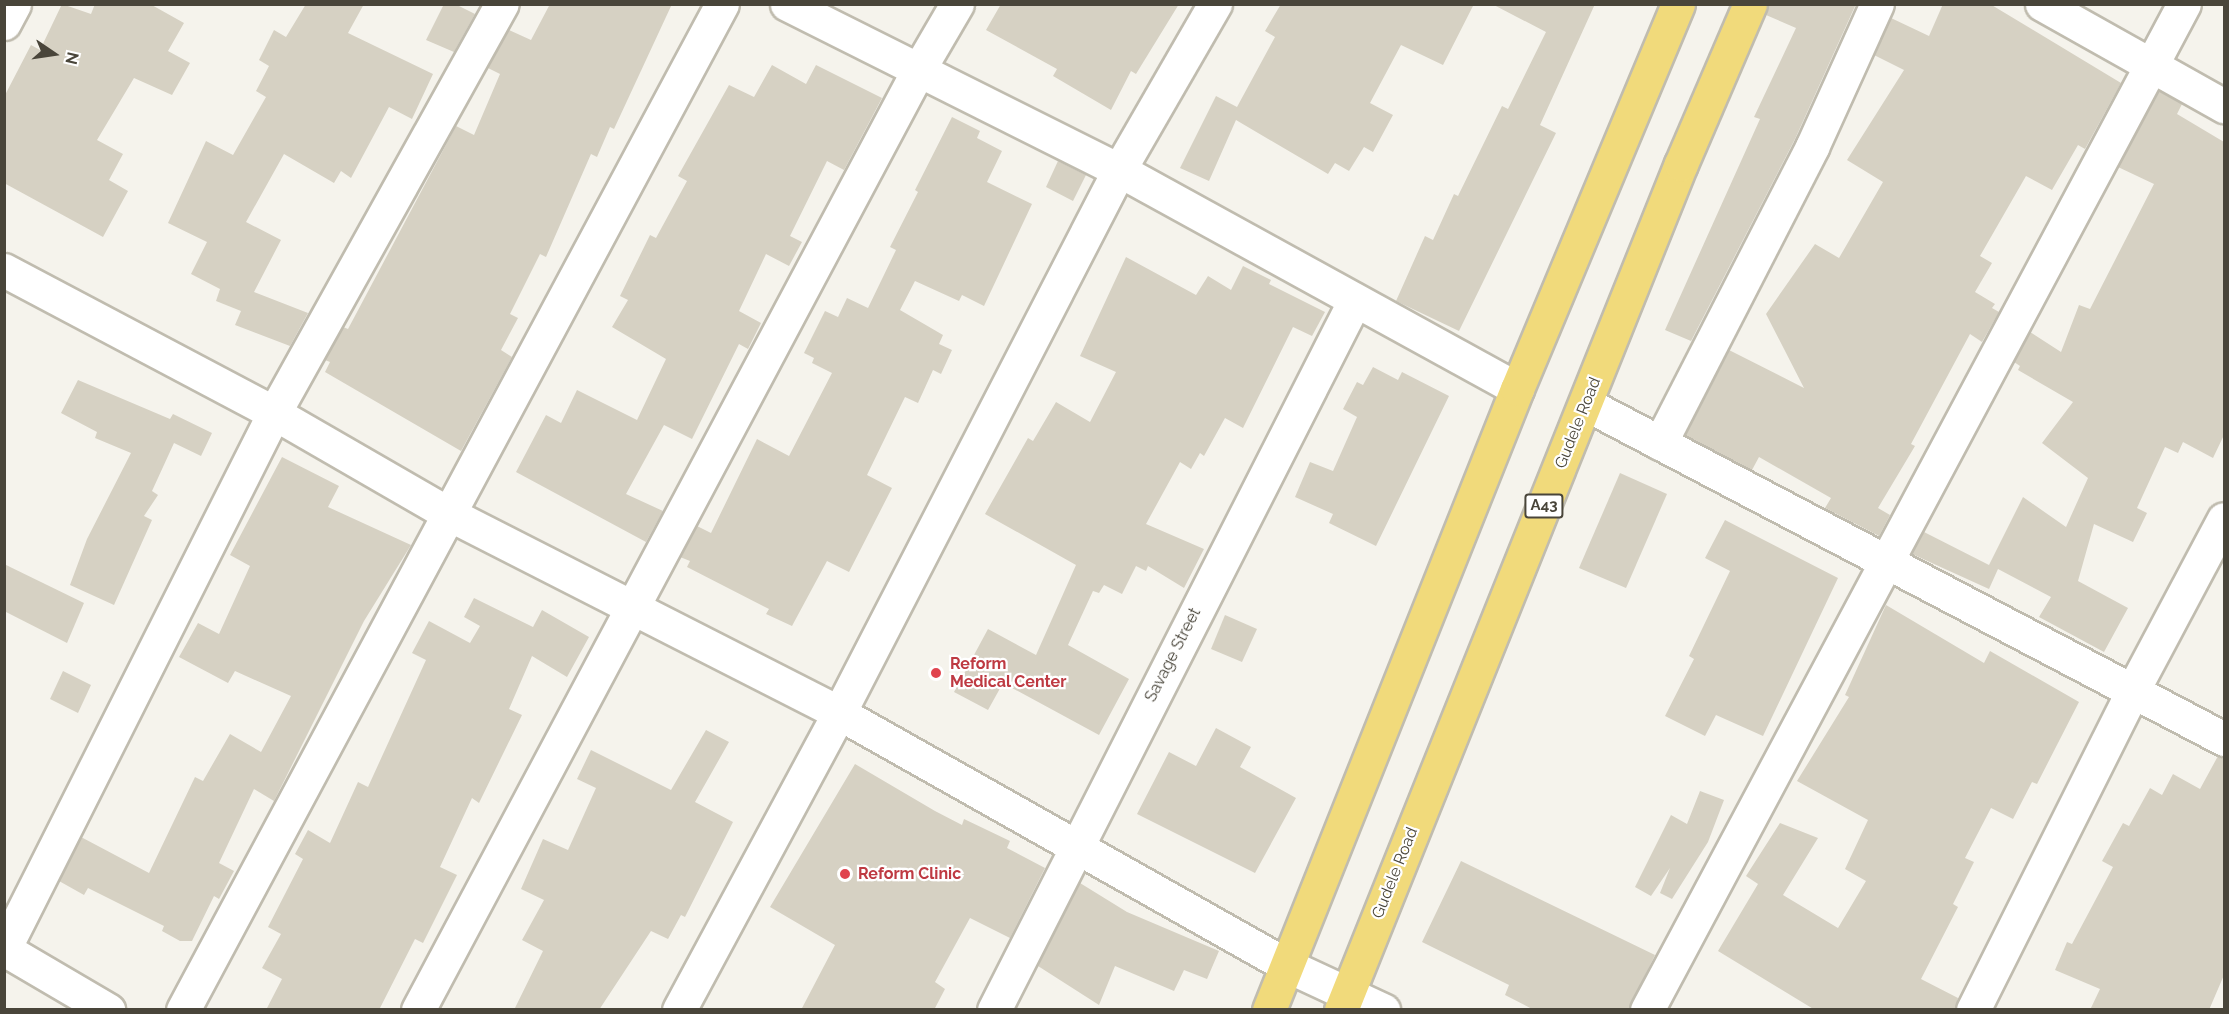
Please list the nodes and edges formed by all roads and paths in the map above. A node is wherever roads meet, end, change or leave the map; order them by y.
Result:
1 (14, 4) edge
2 (502, 4) edge
3 (722, 4) edge
4 (787, 4) edge
5 (957, 4) edge
6 (1215, 4) edge
7 (1678, 4) edge
8 (1750, 4) edge
9 (1877, 4) edge
10 (2042, 4) edge
11 (2184, 4) edge
12 (4, 23) edge
13 (2151, 68) junction
14 (919, 69) junction
15 (2224, 106) edge
16 (1119, 170) junction
17 (4, 270) edge
18 (1354, 302) junction
19 (1517, 389) junction
20 (1586, 404) junction
21 (274, 413) junction
22 (1660, 443) junction
23 (447, 513) junction
24 (2224, 519) edge
25 (1886, 563) junction
26 (631, 609) junction
27 (2134, 688) junction
28 (839, 713) junction
29 (2224, 739) edge
30 (1074, 848) junction
31 (5, 949) edge
32 (1288, 966) junction
33 (1345, 1001) edge
34 (108, 1010) edge
35 (183, 1010) edge
36 (418, 1010) edge
37 (679, 1010) edge
38 (994, 1010) edge
39 (1269, 1010) edge
40 (1383, 1010) edge
41 (1647, 1010) edge
42 (1973, 1010) edge

1 - 12 street
2 - 21 street
3 - 23 street
4 - 14 street
5 - 14 street
6 - 16 street
7 - 19 highway
8 - 20 highway, Gudele Road / A43
9 - 22 street
10 - 13 street
11 - 13 street
13 - 15 street
13 - 25 street
14 - 16 street
14 - 26 street
16 - 18 street
16 - 28 street
17 - 21 street
18 - 19 street
18 - 30 street, Savage Street
19 - 32 highway
20 - 22 street
20 - 33 highway, Gudele Road / A43
21 - 23 street
21 - 31 street
22 - 25 street
23 - 26 street
23 - 35 street
24 - 27 street
25 - 27 street
25 - 41 street
26 - 28 street
26 - 36 street
27 - 29 street
27 - 42 street
28 - 30 street
28 - 37 street
30 - 32 street
30 - 38 street, Savage Street
31 - 34 street
32 - 33 street
32 - 39 highway
33 - 40 street

